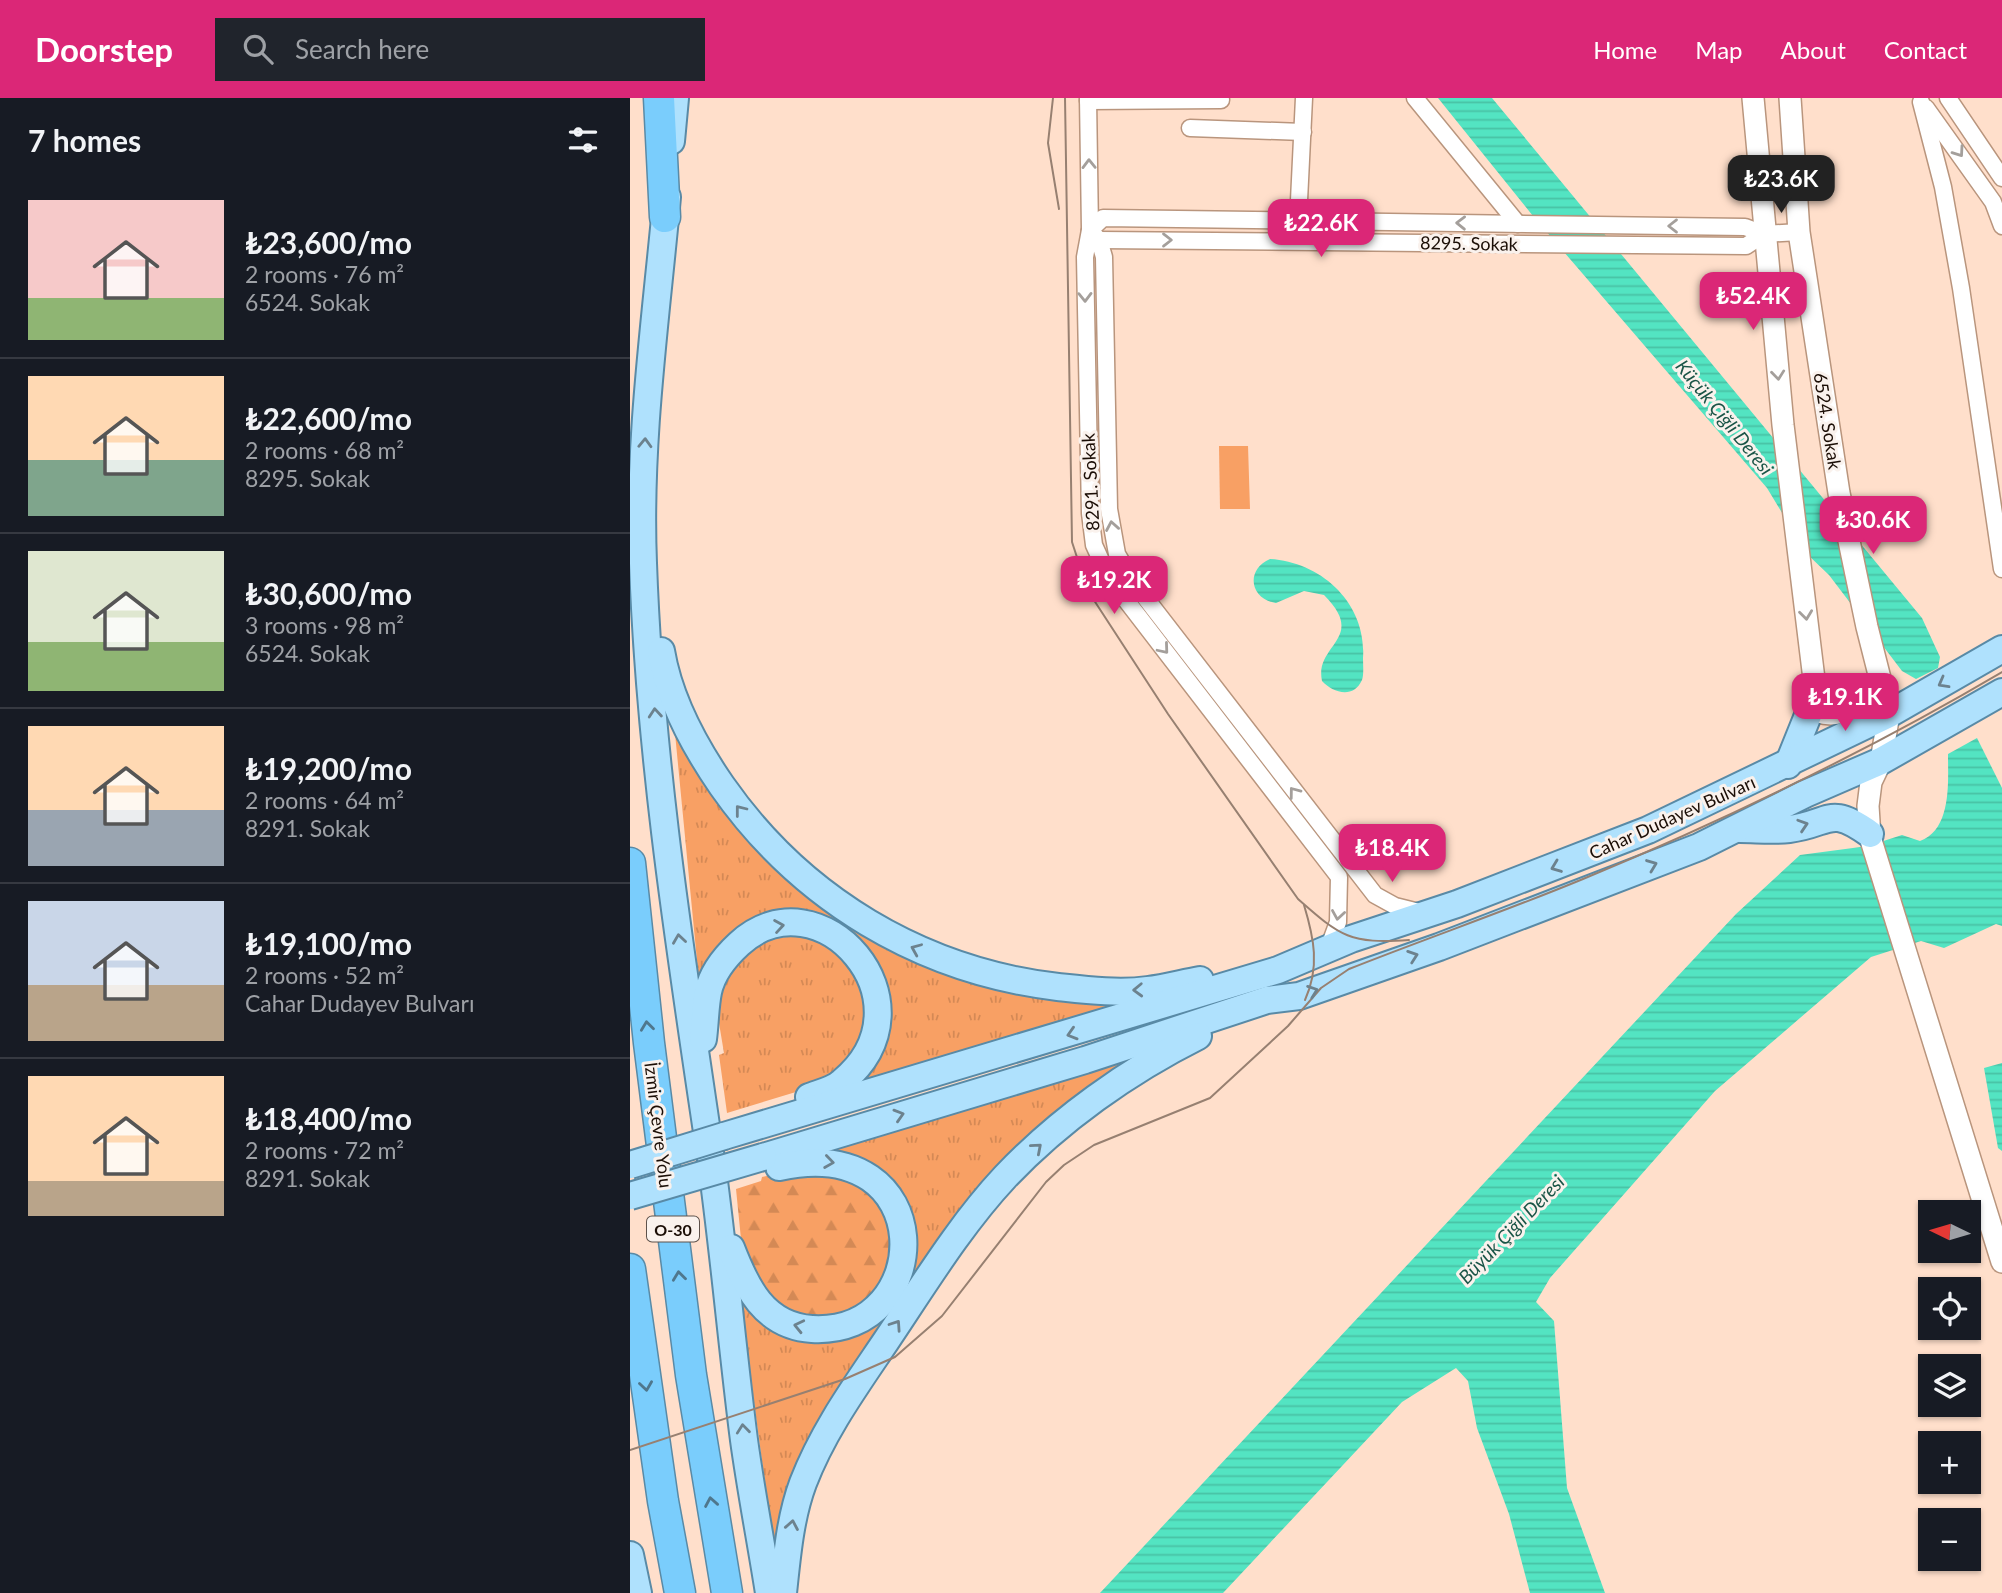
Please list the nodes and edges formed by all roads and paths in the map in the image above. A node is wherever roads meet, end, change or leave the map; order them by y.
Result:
1 (659, 98) edge
2 (675, 98) edge
3 (1304, 98) edge
4 (1415, 98) edge
5 (1754, 98) edge
6 (1790, 98) edge
7 (1948, 98) edge
8 (1088, 99) edge
9 (1110, 99) edge
10 (1221, 100) dead end
11 (1919, 100) edge
12 (1190, 128) dead end
13 (1303, 132) junction
14 (2002, 178) edge
15 (665, 217) junction
16 (1298, 221) junction
17 (1524, 224) junction
18 (2002, 226) edge
19 (1799, 232) junction
20 (1764, 234) junction
21 (1094, 235) junction
22 (643, 511) junction
23 (2002, 569) edge
24 (2002, 649) edge
25 (1879, 679) junction
26 (2002, 692) edge
27 (1815, 698) junction
28 (1889, 713) junction
29 (1881, 761) junction
30 (1788, 765) junction
31 (1735, 829) junction
32 (1869, 833) junction
33 (630, 863) edge
34 (1426, 914) junction
35 (1327, 950) junction
36 (1278, 970) junction
37 (1267, 1000) junction
38 (699, 1079) junction
39 (766, 1119) junction
40 (763, 1164) junction
41 (630, 1166) edge
42 (630, 1196) edge
43 (719, 1217) junction
44 (2002, 1262) edge
45 (630, 1269) edge
46 (630, 1555) edge
47 (638, 1593) edge
48 (680, 1593) edge
49 (727, 1593) edge
50 (769, 1593) edge
51 (783, 1593) edge

1 - 15 highway
2 - 15 main road
3 - 13 street
4 - 17 street
5 - 20 street
6 - 19 street, 6524. Sokak
7 - 14 street
8 - 9 street
21 -> 8 street, 8291. Sokak
9 - 10 street
11 -> 18 street
11 - 23 street
12 - 13 street
13 - 16 street
22 -> 15 main road
17 -> 16 street, 8295. Sokak
16 - 21 street, 8295. Sokak
20 -> 17 street, 8295. Sokak
19 - 20 street
19 - 25 street, 6524. Sokak
21 -> 20 street, 8295. Sokak
20 -> 27 street
34 -> 21 street, 8291. Sokak
21 -> 35 street, 8291. Sokak
36 -> 22 main road
38 -> 22 main road
24 -> 28 main road, Cahar Dudayev Bulvarı
25 - 27 street
25 - 28 street, 6524. Sokak
26 - 29 main road, Cahar Dudayev Bulvarı
27 - 30 main road
28 - 29 street
28 - 30 main road, Cahar Dudayev Bulvarı
29 - 31 main road, Cahar Dudayev Bulvarı
29 - 32 street
30 -> 34 main road, Cahar Dudayev Bulvarı
31 -> 32 main road
37 -> 31 main road, Cahar Dudayev Bulvarı
32 - 44 street
49 -> 33 highway, İzmir Çevre Yolu / O-30
34 - 35 main road, Cahar Dudayev Bulvarı
35 - 36 main road, Cahar Dudayev Bulvarı
36 -> 39 main road
40 -> 37 main road
51 -> 37 main road
38 -> 39 main road
38 - 43 main road
39 - 41 main road, bridge
40 - 42 main road, bridge
40 -> 43 main road
50 -> 43 main road
45 -> 48 highway
46 - 47 main road

